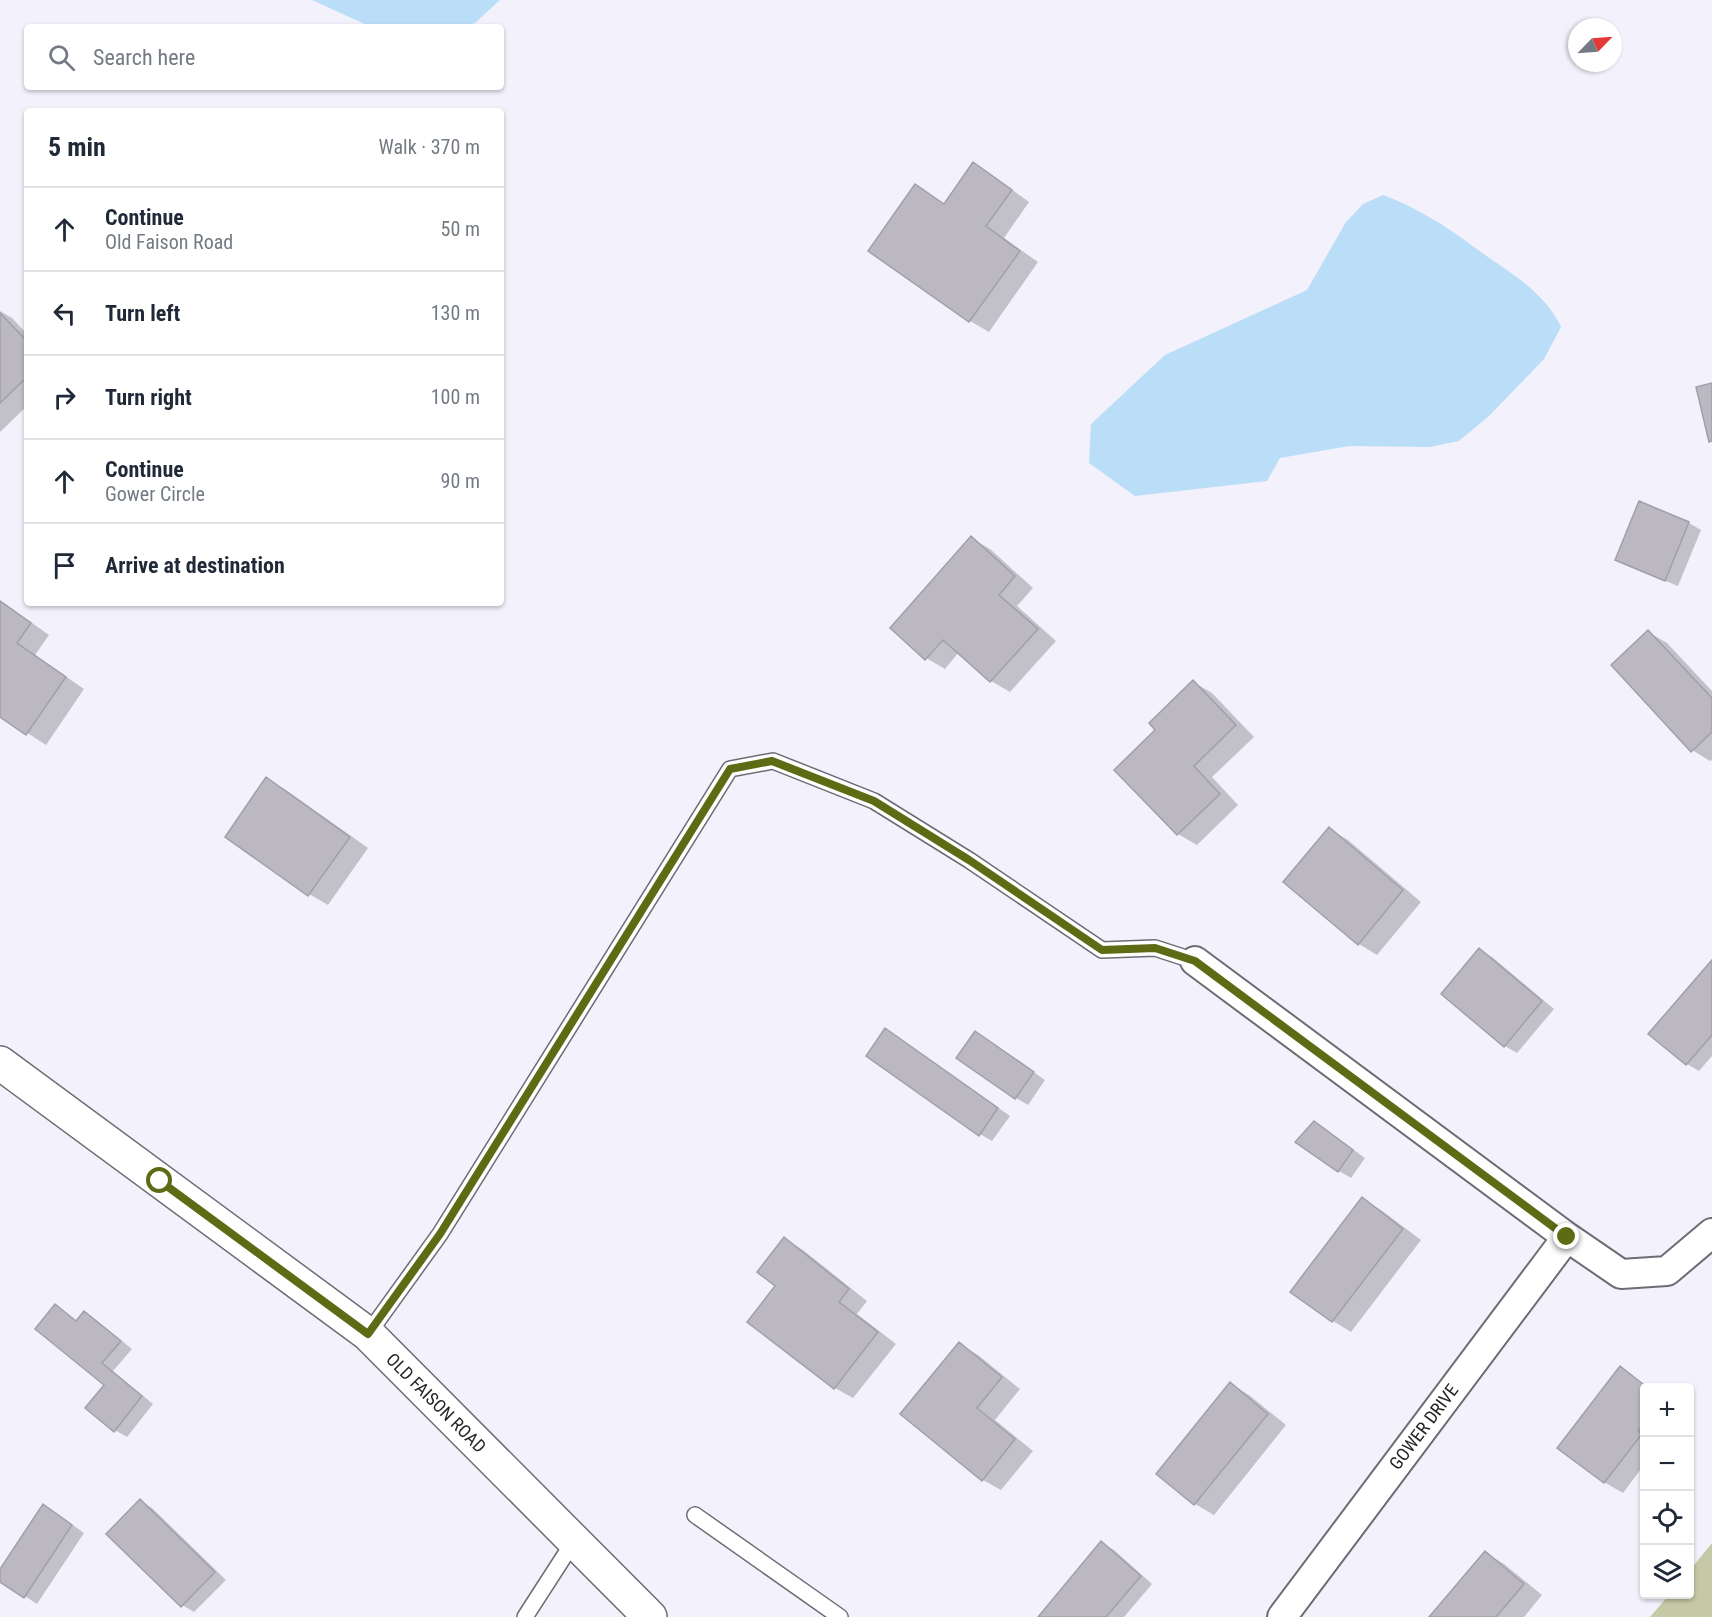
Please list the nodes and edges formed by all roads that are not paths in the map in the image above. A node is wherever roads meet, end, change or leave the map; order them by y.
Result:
1 (1195, 961) joint
2 (0, 1062) edge
3 (1712, 1233) edge
4 (1567, 1237) junction
5 (368, 1334) junction
6 (695, 1515) dead end
7 (574, 1540) junction
8 (525, 1617) edge
9 (650, 1617) edge
10 (840, 1617) edge
11 (1282, 1617) edge

1 - 4 street
1 - 5 lane
2 - 5 street, OLD FAISON ROAD
3 - 4 street
4 - 11 street, GOWER DRIVE
5 - 7 street, OLD FAISON ROAD
6 - 10 lane
7 - 8 lane
7 - 9 street, OLD FAISON ROAD

